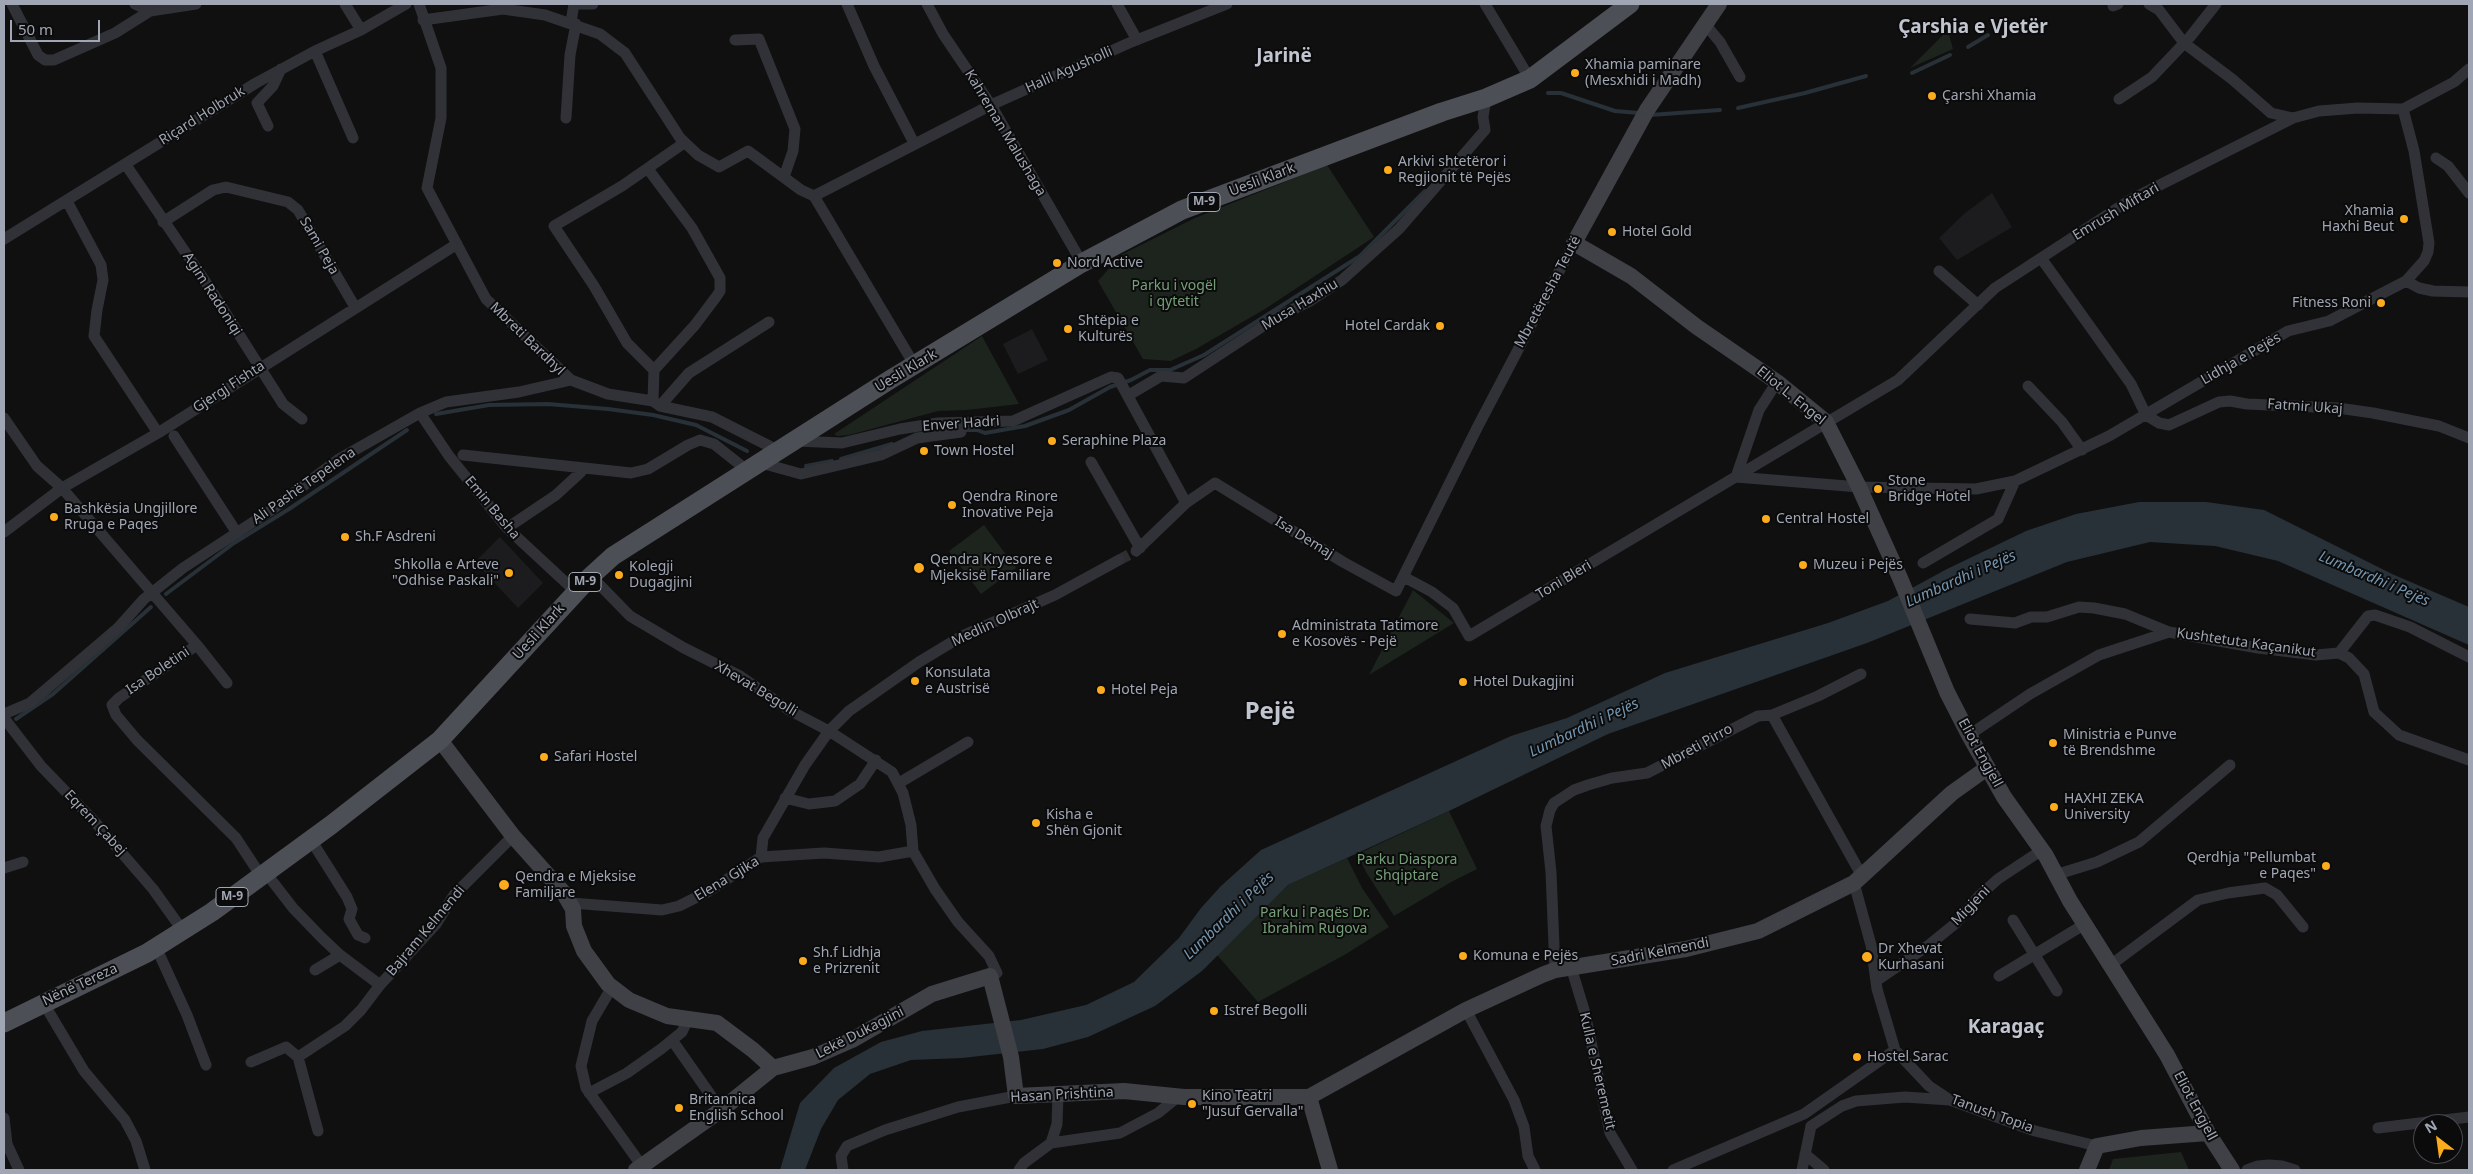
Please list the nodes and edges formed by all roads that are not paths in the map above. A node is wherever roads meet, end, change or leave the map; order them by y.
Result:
1 (12, 4) edge
2 (135, 4) edge
3 (196, 4) edge
4 (345, 4) edge
5 (406, 4) edge
6 (418, 4) edge
7 (574, 4) edge
8 (578, 4) edge
9 (594, 4) edge
10 (846, 4) edge
11 (927, 4) edge
12 (1117, 4) edge
13 (1198, 4) edge
14 (1226, 4) edge
15 (1485, 4) edge
16 (1630, 4) edge
17 (1719, 4) edge
18 (2149, 4) edge
19 (2216, 4) edge
20 (150, 10) junction
21 (1206, 13) junction
22 (423, 20) junction
23 (573, 23) junction
24 (1705, 24) junction
25 (361, 30) junction
26 (736, 40) dead end
27 (1136, 40) junction
28 (2184, 43) junction
29 (315, 51) junction
30 (281, 69) junction
31 (2469, 69) edge
32 (1740, 77) dead end
33 (1530, 79) junction
34 (1486, 98) junction
35 (2120, 99) dead end
36 (991, 104) junction
37 (2403, 109) junction
38 (566, 118) dead end
39 (2294, 118) junction
40 (268, 126) dead end
41 (353, 138) dead end
42 (684, 143) junction
43 (914, 143) junction
44 (2436, 158) dead end
45 (126, 165) junction
46 (648, 169) junction
47 (784, 176) junction
48 (2469, 193) edge
49 (814, 196) junction
50 (67, 201) junction
51 (163, 222) junction
52 (4, 239) edge
53 (1574, 243) junction
54 (457, 244) junction
55 (2041, 258) junction
56 (1082, 263) junction
57 (1939, 271) dead end
58 (2406, 281) junction
59 (2469, 292) edge
60 (1978, 305) junction
61 (355, 307) junction
62 (768, 322) dead end
63 (915, 366) junction
64 (260, 367) junction
65 (654, 370) junction
66 (570, 380) junction
67 (1777, 382) junction
68 (2028, 386) dead end
69 (1124, 387) junction
70 (657, 403) junction
71 (420, 413) junction
72 (2146, 415) junction
73 (4, 418) edge
74 (302, 419) dead end
75 (1826, 422) junction
76 (961, 432) dead end
77 (158, 433) junction
78 (174, 436) dead end
79 (2469, 438) edge
80 (796, 441) junction
81 (2082, 450) junction
82 (779, 451) junction
83 (464, 455) dead end
84 (1091, 462) dead end
85 (755, 467) junction
86 (581, 472) dead end
87 (1736, 477) junction
88 (2015, 481) junction
89 (1859, 487) junction
90 (62, 488) junction
91 (1186, 503) junction
92 (507, 528) junction
93 (4, 532) edge
94 (237, 533) junction
95 (1119, 560) tunnel mouth
96 (1923, 563) dead end
97 (590, 576) junction
98 (1404, 577) junction
99 (576, 592) junction
100 (1396, 592) joint
101 (152, 593) junction
102 (1970, 619) dead end
103 (1919, 624) joint
104 (2169, 632) junction
105 (197, 645) junction
106 (2339, 653) junction
107 (2469, 657) edge
108 (1861, 674) dead end
109 (227, 683) dead end
110 (4, 714) edge
111 (1772, 715) junction
112 (4, 718) edge
113 (829, 731) junction
114 (1969, 735) junction
115 (440, 740) junction
116 (968, 742) dead end
117 (876, 760) junction
118 (2469, 760) edge
119 (2230, 764) dead end
120 (1987, 768) junction
121 (899, 783) junction
122 (785, 798) junction
123 (1546, 826) joint
124 (514, 836) junction
125 (310, 840) junction
126 (2042, 850) junction
127 (914, 851) junction
128 (761, 856) junction
129 (23, 862) dead end
130 (4, 868) edge
131 (263, 875) junction
132 (2055, 875) junction
133 (1858, 880) junction
134 (571, 903) junction
135 (2013, 920) dead end
136 (2085, 924) junction
137 (2303, 927) dead end
138 (183, 931) junction
139 (365, 938) dead end
140 (156, 947) junction
141 (2034, 954) junction
142 (340, 955) junction
143 (2112, 964) junction
144 (1563, 969) junction
145 (315, 970) dead end
146 (992, 972) junction
147 (1999, 976) dead end
148 (1876, 981) junction
149 (380, 984) junction
150 (612, 987) junction
151 (2057, 991) dead end
152 (43, 1002) junction
153 (1466, 1010) junction
154 (688, 1019) junction
155 (4, 1022) edge
156 (672, 1040) junction
157 (1895, 1050) junction
158 (298, 1057) junction
159 (251, 1062) dead end
160 (206, 1065) dead end
161 (773, 1068) junction
162 (589, 1093) junction
163 (1316, 1094) junction
164 (1058, 1095) junction
165 (1016, 1096) junction
166 (1179, 1096) junction
167 (1826, 1100) junction
168 (1950, 1100) junction
169 (721, 1110) junction
170 (1834, 1111) junction
171 (1804, 1114) junction
172 (2469, 1117) edge
173 (4, 1118) edge
174 (1811, 1126) junction
175 (2378, 1128) dead end
176 (318, 1131) dead end
177 (2208, 1133) junction
178 (1051, 1143) junction
179 (2097, 1146) junction
180 (1805, 1154) junction
181 (639, 1168) edge
182 (19, 1170) edge
183 (145, 1170) edge
184 (843, 1170) edge
185 (1019, 1170) edge
186 (1330, 1170) edge
187 (1535, 1170) edge
188 (1632, 1170) edge
189 (1673, 1170) edge
190 (1802, 1170) edge
191 (1824, 1170) edge
192 (2087, 1170) edge
193 (2232, 1170) edge
194 (2247, 1170) edge
195 (2295, 1170) edge

1 - 20 street
2 - 20 street
3 - 20 street
4 - 25 street
5 - 25 street, Riçard Holbruk
6 - 22 street, Mbreti Bardhyl
7 - 23 street
8 - 9 street
10 - 43 street
11 - 36 street, Kahreman Malushaga
12 - 27 street
13 - 21 street
14 - 21 street, Halil Agusholli
15 - 33 street
16 - 33 main road, Uesli Klark / M-9
17 - 24 street, Mbretëresha Teutë
18 - 28 street
19 - 28 street
21 - 27 street, Halil Agusholli
22 - 23 street
22 - 54 street, Mbreti Bardhyl
23 - 38 street
23 - 42 street
24 - 32 street
24 - 53 street, Mbretëresha Teutë
25 - 29 street, Riçard Holbruk
26 - 47 street
27 - 36 street, Halil Agusholli
28 - 35 street
28 - 39 street
29 - 30 street, Riçard Holbruk
29 - 41 street
30 - 40 street
30 - 45 street, Riçard Holbruk
31 - 37 street, Emrush Miftari
33 - 34 main road, Uesli Klark / M-9
34 - 56 main road, Uesli Klark / M-9
34 - 69 street, Musa Haxhiu
36 - 43 street, Halil Agusholli
36 - 56 street, Kahreman Malushaga
37 - 39 street, Emrush Miftari
37 - 58 street
39 - 55 street, Emrush Miftari
42 - 46 street
42 - 47 street
43 - 49 street, Halil Agusholli
44 - 48 street
45 - 50 street, Riçard Holbruk
45 - 51 street, Agim Radoniqi
46 - 65 street
46 - 65 street
47 - 49 street
49 - 63 street
50 - 52 street, Riçard Holbruk
50 - 77 street
51 - 61 street, Sami Peja
51 - 64 street, Agim Radoniqi
53 - 67 street, Eliot L. Engel
53 - 98 street, Mbretëresha Teutë
54 - 61 street, Gjergj Fishta
54 - 66 street, Mbreti Bardhyl
55 - 60 street, Emrush Miftari
55 - 72 street
56 - 63 main road, Uesli Klark / M-9
57 - 60 street
58 - 59 street
58 - 72 street, Lidhja e Pejës
60 - 75 street, Emrush Miftari
61 - 64 street, Gjergj Fishta
62 - 70 street
63 - 80 main road, Uesli Klark / M-9
64 - 74 street, Agim Radoniqi
64 - 77 street, Gjergj Fishta
65 - 70 street
66 - 70 street, Mbreti Bardhyl
66 - 71 street, Ali Pashë Tepelena
67 - 75 street, Eliot L. Engel
67 - 87 street
68 - 81 street
69 - 80 street, Enver Hadri
69 - 91 street
70 - 82 street, Mbreti Bardhyl
71 - 92 street, Emin Basha
71 - 94 street, Ali Pashë Tepelena
72 - 79 street, Fatmir Ukaj
72 - 81 street, Lidhja e Pejës
73 - 90 street, Isa Boletini
75 - 87 street, Toni Bleri
75 - 89 street, Eliot L. Engel
76 - 85 street, Enver Hadri
77 - 90 street, Gjergj Fishta
78 - 94 street, Ali Pashë Tepelena
80 - 82 main road, Uesli Klark / M-9
81 - 88 street, Lidhja e Pejës
82 - 85 main road, Uesli Klark / M-9
83 - 85 street
84 - 91 street
85 - 97 main road, Uesli Klark / M-9
86 - 92 street
87 - 89 street
87 - 98 street, Toni Bleri
88 - 89 street, Lidhja e Pejës
88 - 96 street
89 - 103 street, Eliot L. Engel
90 - 93 street, Gjergj Fishta
90 - 101 street, Isa Boletini
91 - 100 street, Isa Demaj
92 - 99 street, Emin Basha
94 - 101 street, Ali Pashë Tepelena
95 - 113 street, Medlin Olbrajt
97 - 99 main road, Uesli Klark / M-9
97 - 113 street, Xhevat Begolli
98 - 100 street, Mbretëresha Teutë
99 - 115 main road, Uesli Klark / M-9
101 - 105 street, Isa Boletini
101 - 110 street, Ali Pashë Tepelena
102 - 104 street
103 - 114 street, Eliot Engjell
104 - 106 street, Kushtetuta Kaçanikut
104 - 114 street, Kushtetuta Kaçanikut
105 - 109 street
105 - 131 street, Isa Boletini
106 - 107 street
106 - 118 street
108 - 111 street, Mbreti Pirro
111 - 123 street, Mbreti Pirro
111 - 133 street, Tanush Topia
112 - 138 street, Eqrem Çabej
113 - 117 street, Xhevat Begolli
113 - 122 street, Medlin Olbrajt
114 - 120 street, Eliot Engjell
115 - 124 street
115 - 125 main road, Nënë Tereza / M-9
116 - 121 street
117 - 121 street, Xhevat Begolli
117 - 122 street
119 - 132 street
120 - 126 street, Eliot Engjell
120 - 133 street, Sadri Kelmendi
121 - 127 street, Xhevat Begolli
122 - 128 street, Medlin Olbrajt
123 - 144 street, Kulla e Sheremetit
124 - 134 street
124 - 149 street, Bajram Kelmendi
125 - 131 main road, Nënë Tereza / M-9
125 - 139 street
126 - 132 street, Eliot Engjell
126 - 148 street, Migjeni
127 - 128 street, Elena Gjika
127 - 146 street, Xhevat Begolli
128 - 134 street, Elena Gjika
129 - 130 street
131 - 138 main road, Nënë Tereza / M-9
131 - 142 street
132 - 136 street, Eliot Engjell
133 - 144 street, Sadri Kelmendi
133 - 148 street, Tanush Topia
134 - 150 street
135 - 141 street
136 - 141 street
136 - 143 street, Eliot Engjell
137 - 143 street
138 - 140 main road, Nënë Tereza / M-9
140 - 152 main road, Nënë Tereza / M-9
140 - 160 street
141 - 147 street
141 - 151 street
142 - 145 street
142 - 149 street
143 - 177 street, Eliot Engjell
144 - 153 street, Sadri Kelmendi
144 - 188 street, Kulla e Sheremetit
146 - 161 street, Lekë Dukagjini
146 - 165 street
148 - 157 street, Tanush Topia
149 - 158 street, Bajram Kelmendi
150 - 154 street
150 - 162 street
152 - 155 main road, Nënë Tereza / M-9
152 - 183 street
153 - 163 street, Sadri Kelmendi
153 - 187 street
154 - 156 street
154 - 161 street
156 - 162 street
156 - 169 street
157 - 167 street
157 - 168 street, Tanush Topia
158 - 159 street
158 - 176 street
161 - 169 street, Lekë Dukagjini
162 - 181 street
163 - 166 street, Hasan Prishtina
163 - 186 street
164 - 165 street, Hasan Prishtina
164 - 166 street, Hasan Prishtina
164 - 178 street
165 - 184 street, Hasan Prishtina
166 - 178 street
167 - 170 street
167 - 171 street
168 - 170 street
168 - 179 street, Tanush Topia
169 - 181 street, Lekë Dukagjini
170 - 174 street
171 - 174 street
171 - 189 street
172 - 175 street
173 - 182 street
174 - 180 street
177 - 179 street
177 - 193 street, Eliot Engjell
178 - 185 street
179 - 192 street
180 - 190 street
180 - 191 street
194 - 195 street

